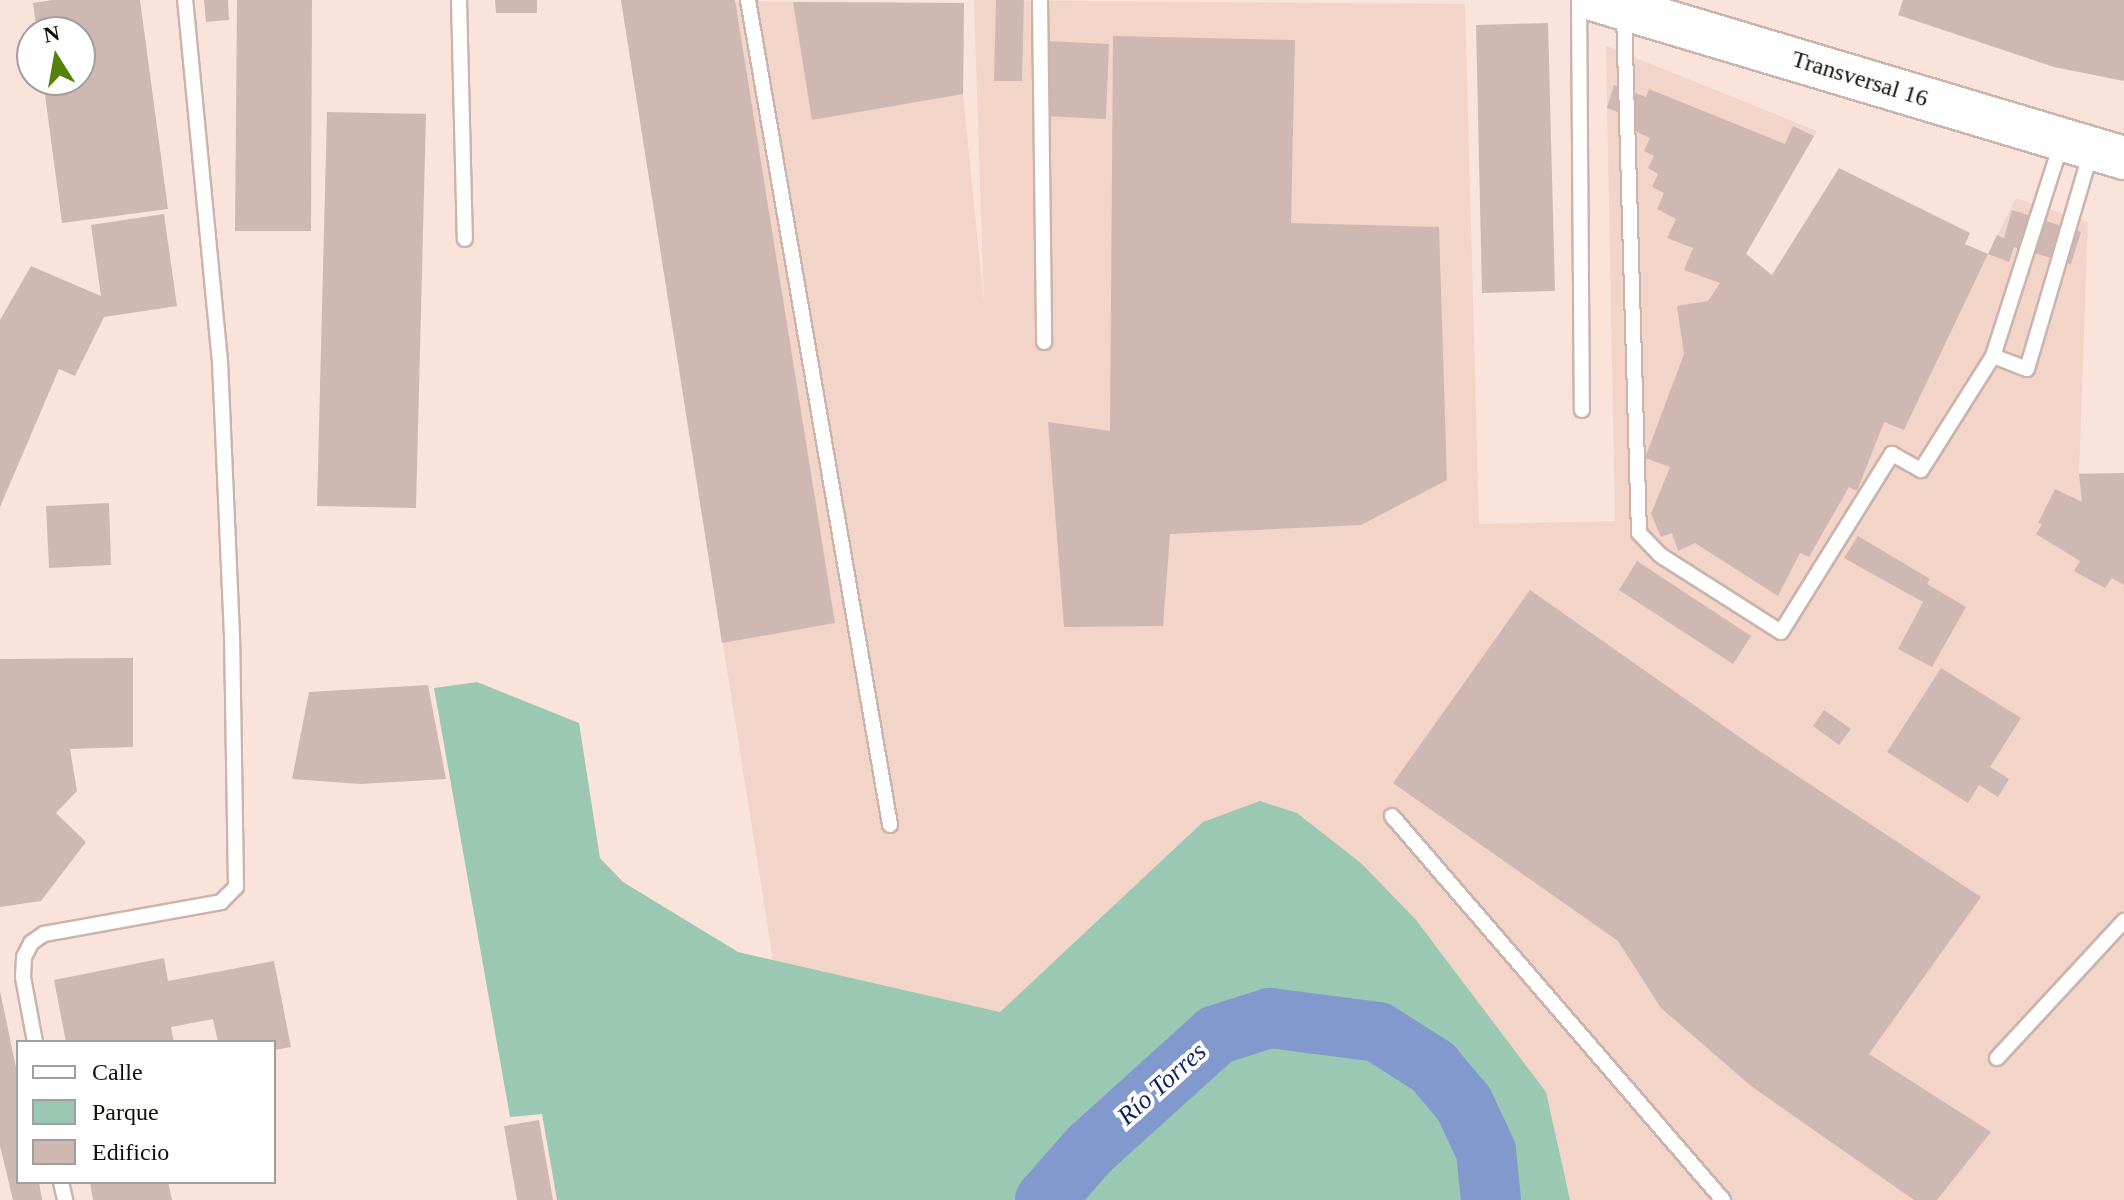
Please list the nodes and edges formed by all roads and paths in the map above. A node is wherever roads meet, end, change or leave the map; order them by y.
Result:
1 (185, 0) edge
2 (459, 0) edge
3 (748, 0) edge
4 (1040, 0) edge
5 (1579, 0) edge
6 (1610, 4) edge
7 (2093, 149) edge
8 (465, 239) dead end
9 (1044, 342) dead end
10 (1993, 356) junction
11 (1582, 410) dead end
12 (1392, 816) dead end
13 (890, 825) dead end
14 (2124, 921) edge
15 (35, 1040) edge
16 (1997, 1058) dead end
17 (1723, 1200) edge

1 - 15 lane
2 - 8 lane
3 - 13 lane
4 - 9 lane
5 - 11 lane
6 - 7 main road, Transversal 16
6 - 10 lane
7 - 10 lane
7 - 10 lane
12 - 17 lane
14 - 16 lane

